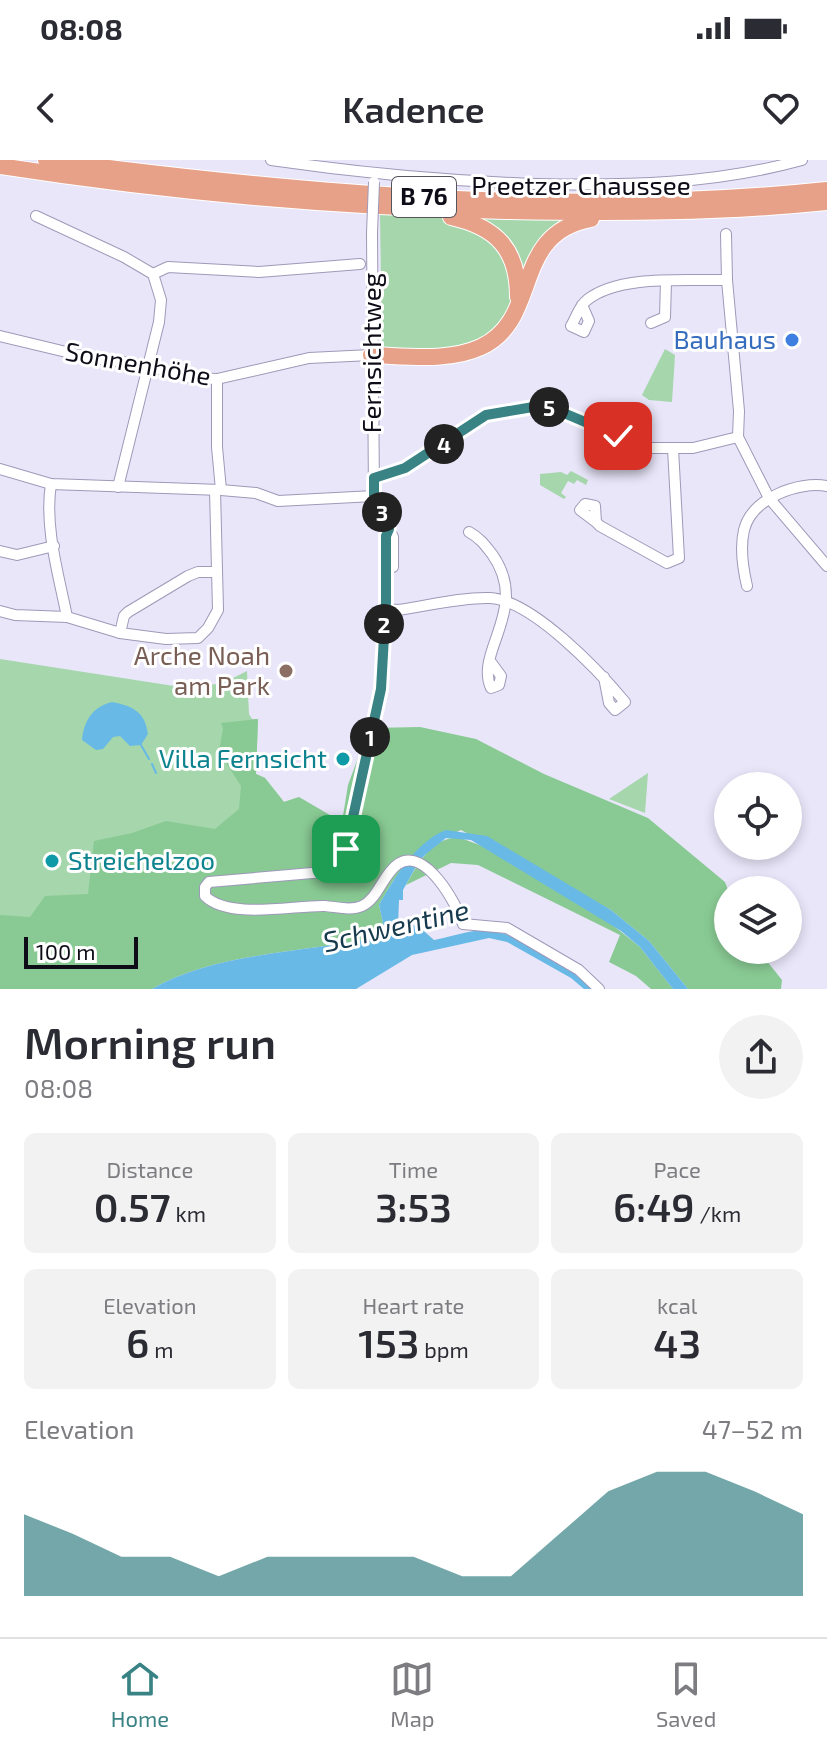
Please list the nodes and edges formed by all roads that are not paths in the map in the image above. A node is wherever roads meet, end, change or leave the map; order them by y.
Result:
1 (46, 160) edge
2 (802, 160) edge
3 (279, 161) edge
4 (0, 166) edge
5 (374, 178) junction
6 (827, 190) edge
7 (827, 202) edge
8 (431, 210) junction
9 (616, 214) junction
10 (36, 216) dead end
11 (726, 234) dead end
12 (360, 264) dead end
13 (153, 274) junction
14 (727, 280) junction
15 (666, 281) junction
16 (518, 304) junction
17 (582, 305) dead end
18 (651, 323) dead end
19 (0, 336) edge
20 (371, 355) junction
21 (149, 366) junction
22 (217, 379) junction
23 (738, 437) junction
24 (673, 449) junction
25 (0, 469) edge
26 (374, 478) junction
27 (51, 484) junction
28 (827, 486) edge
29 (118, 487) junction
30 (218, 490) junction
31 (374, 496) junction
32 (769, 498) junction
33 (596, 522) dead end
34 (469, 532) dead end
35 (54, 546) junction
36 (0, 551) edge
37 (827, 566) edge
38 (216, 572) junction
39 (747, 586) dead end
40 (507, 601) junction
41 (386, 606) junction
42 (0, 611) edge
43 (67, 617) junction
44 (120, 633) junction
45 (490, 661) dead end
46 (604, 677) dead end
47 (599, 989) edge

1 - 6 highway, Preetzer Chaussee / B 76
2 - 5 street
3 - 5 street
4 - 8 highway, Preetzer Chaussee / B 76
5 - 20 street, Fernsichtweg, bridge
7 - 9 highway, Preetzer Chaussee / B 76
8 - 9 highway, Preetzer Chaussee / B 76
8 - 16 highway, B 76
9 - 16 highway, B 76
10 - 13 street
11 - 14 street
12 - 13 street
13 - 21 street
14 - 15 street
14 - 23 street
15 - 17 street
15 - 18 street
16 - 20 highway, B 76
19 - 21 street, Sonnenhöhe
20 - 22 street, Sonnenhöhe
20 - 26 street, Fernsichtweg
21 - 22 street, Sonnenhöhe
21 - 29 street
22 - 30 street
23 - 24 street
23 - 32 street
24 - 26 street
24 - 33 street
25 - 27 street
26 - 31 street, Fernsichtweg
27 - 29 street
27 - 35 street
28 - 32 street
29 - 30 street
30 - 31 street
30 - 38 street
31 - 41 street, Fernsichtweg
32 - 37 street
32 - 39 street
34 - 40 street
35 - 36 street
35 - 43 street
38 - 44 street
38 - 44 street
40 - 41 street
40 - 45 street
40 - 46 street
41 - 47 street, Fernsichtweg
42 - 43 street
43 - 44 street

